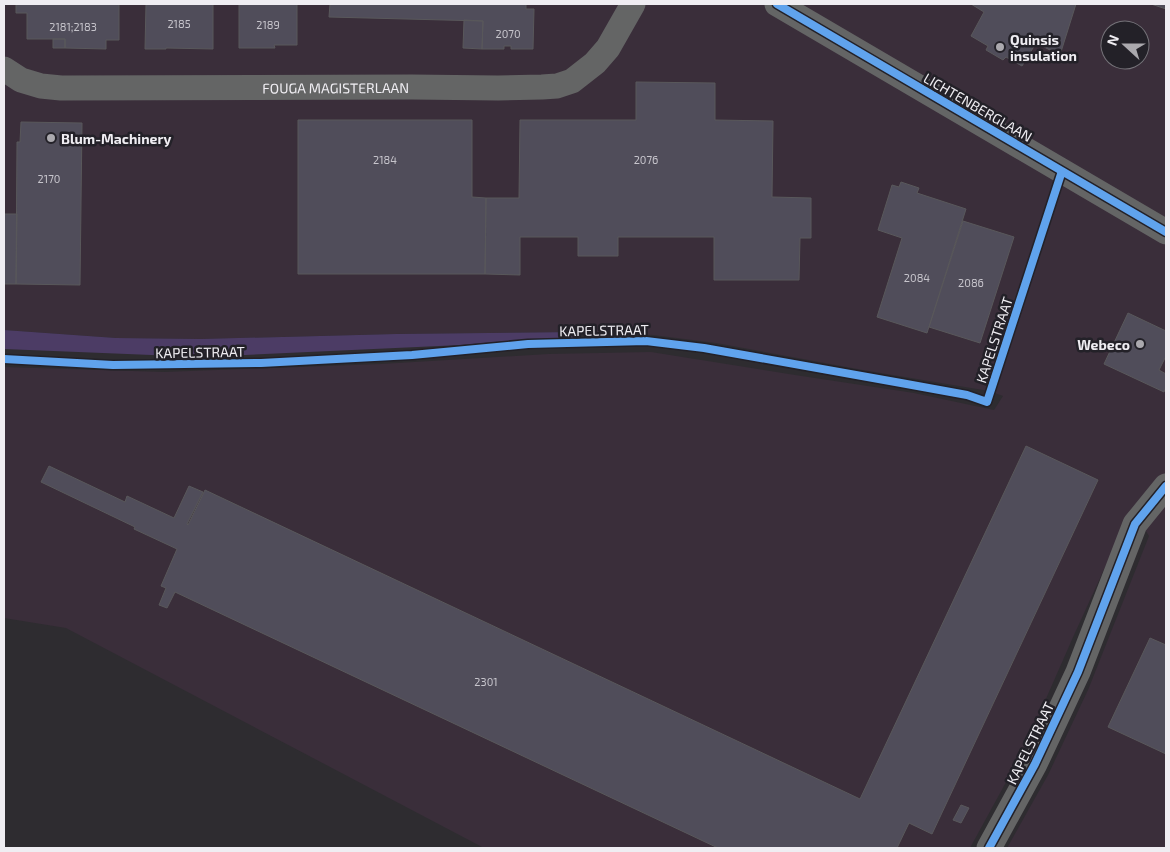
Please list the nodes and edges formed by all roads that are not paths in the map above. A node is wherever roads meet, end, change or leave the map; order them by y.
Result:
1 (634, 4) edge
2 (777, 4) edge
3 (4, 69) edge
4 (1166, 232) edge
5 (1166, 486) edge
6 (989, 848) edge

1 - 3 street, FOUGA MAGISTERLAAN
2 - 4 street, LICHTENBERGLAAN
5 - 6 street, KAPELSTRAAT

